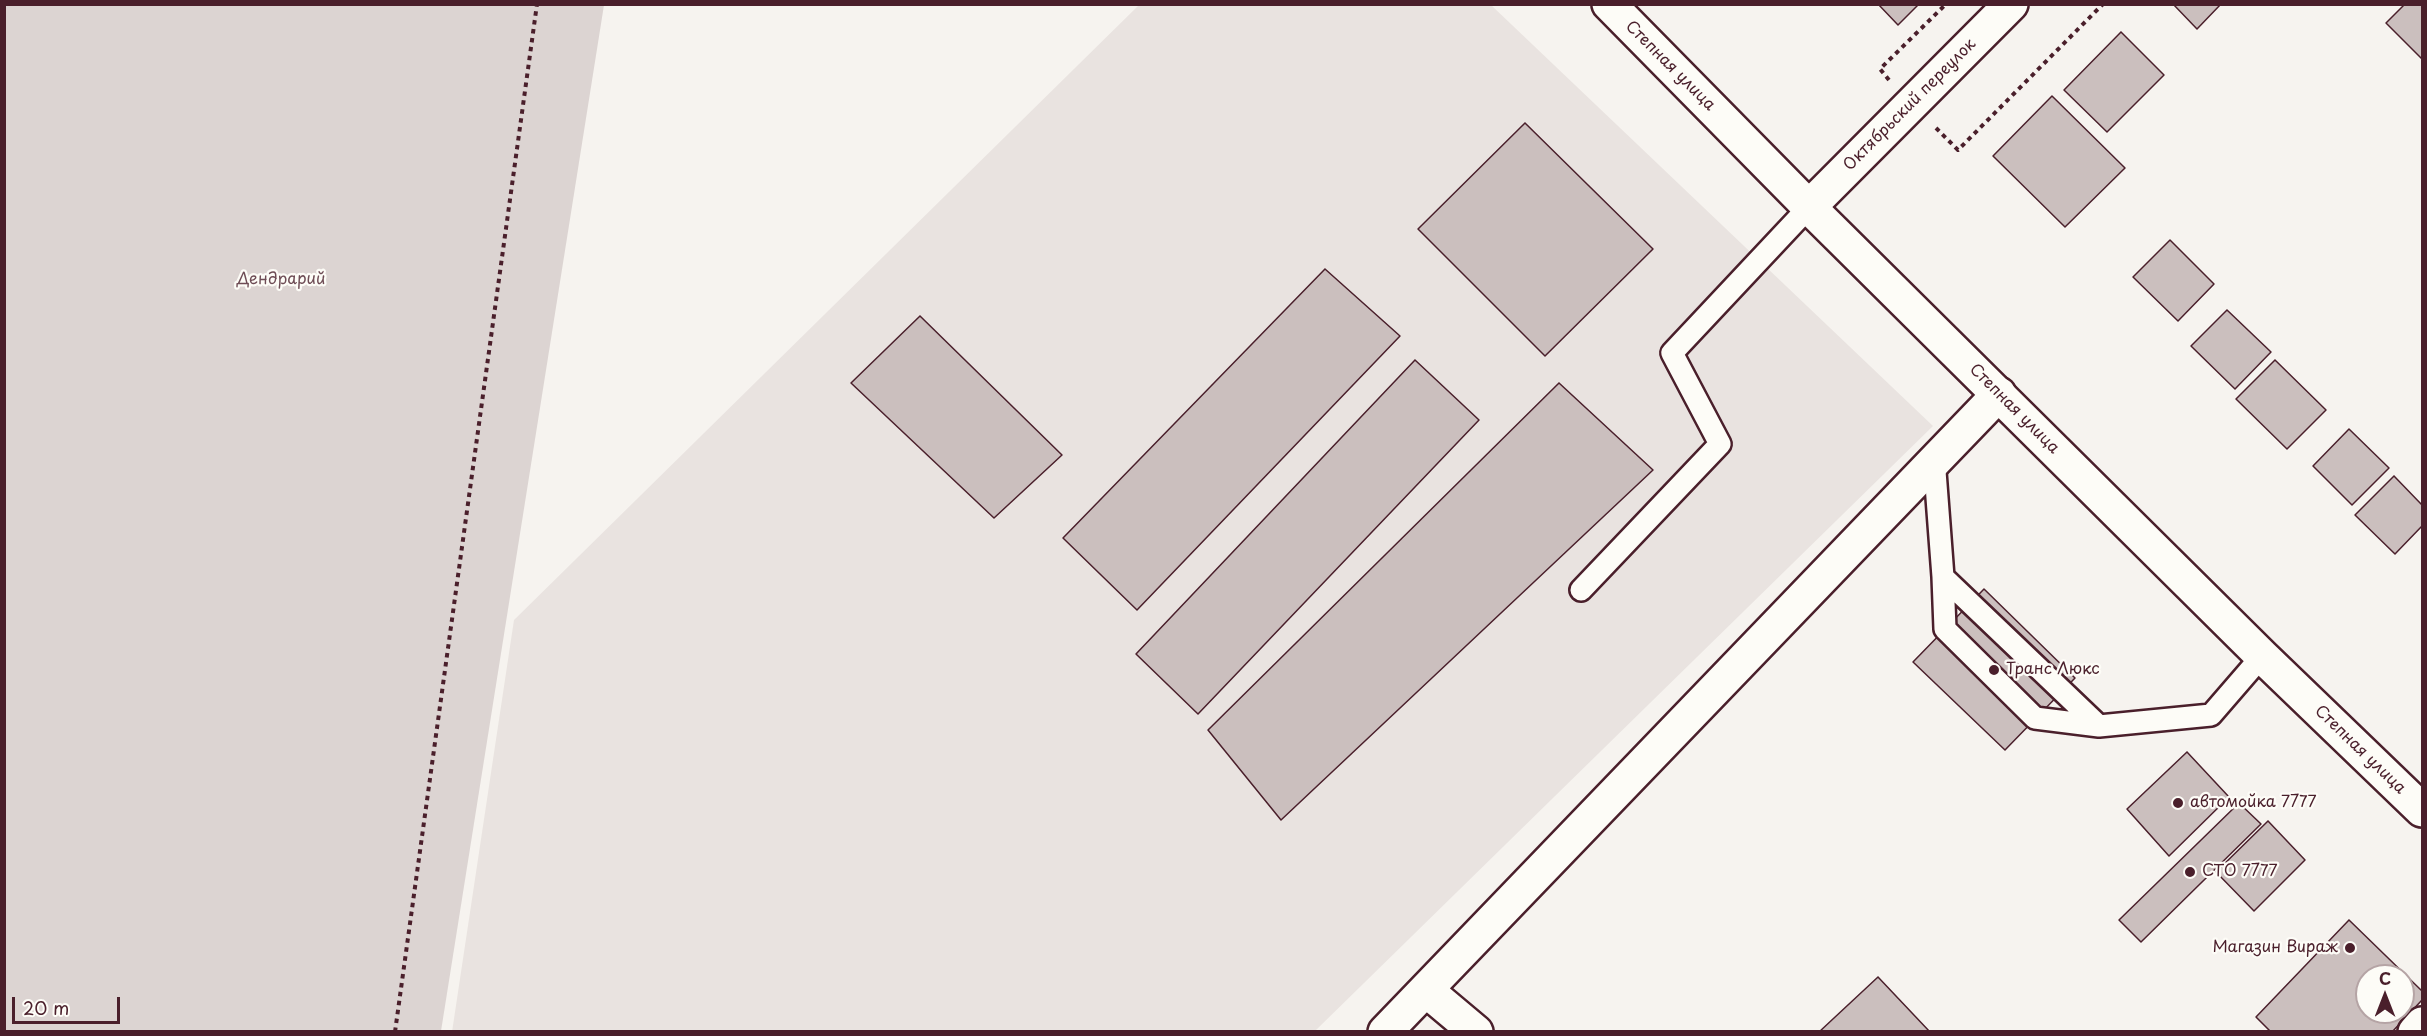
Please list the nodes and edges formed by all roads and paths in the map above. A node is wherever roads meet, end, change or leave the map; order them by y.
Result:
1 (537, 4) edge
2 (1609, 4) edge
3 (2011, 4) edge
4 (1809, 207) junction
5 (1999, 394) junction
6 (1934, 458) junction
7 (1943, 577) junction
8 (1581, 590) dead end
9 (2262, 656) junction
10 (2099, 726) junction
11 (2422, 810) edge
12 (1426, 990) junction
13 (2422, 1024) edge
14 (395, 1032) edge
15 (1385, 1032) edge
16 (1476, 1032) edge
17 (2415, 1032) edge

1 - 14 path
2 - 4 street, Степная улица
3 - 4 street, Октябрьский переулок
4 - 5 street, Степная улица
4 - 8 lane
5 - 6 street
5 - 9 street, Степная улица
6 - 7 lane
6 - 12 street
7 - 10 lane
7 - 10 lane
9 - 10 lane
9 - 11 street, Степная улица
12 - 15 street
12 - 16 street
13 - 17 street

